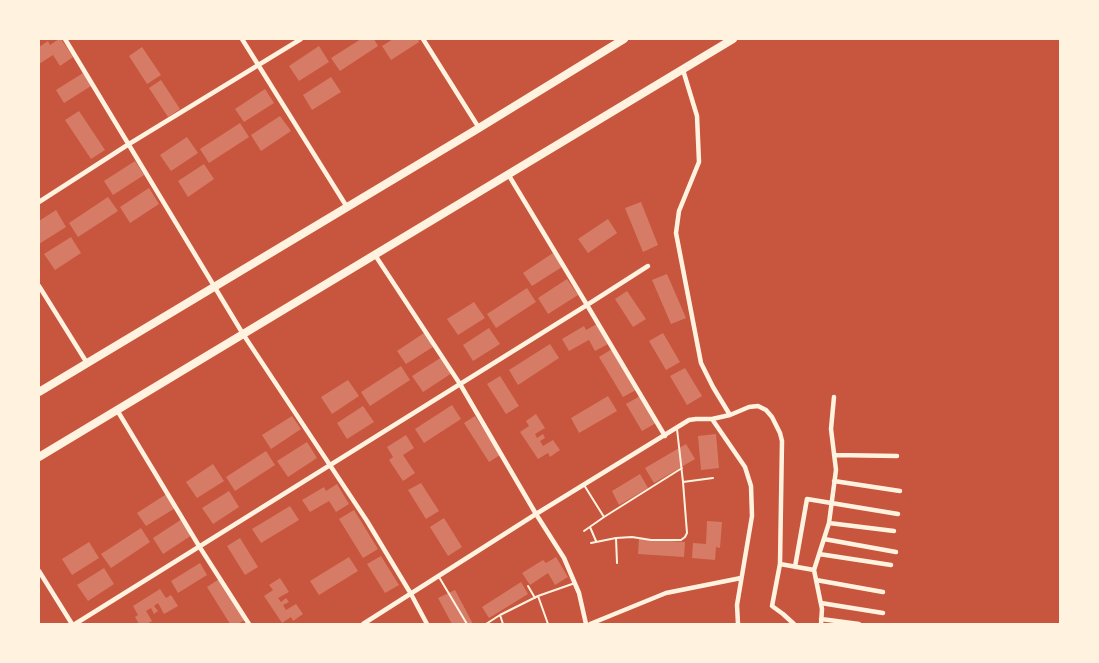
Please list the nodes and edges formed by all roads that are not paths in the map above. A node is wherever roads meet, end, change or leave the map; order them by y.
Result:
1 (65, 39) edge
2 (242, 39) edge
3 (301, 39) edge
4 (423, 39) edge
5 (624, 39) edge
6 (733, 39) edge
7 (259, 65) junction
8 (683, 70) junction
9 (479, 128) junction
10 (129, 144) junction
11 (508, 174) junction
12 (39, 202) edge
13 (347, 207) junction
14 (375, 255) junction
15 (648, 266) dead end
16 (39, 286) edge
17 (214, 286) junction
18 (587, 305) junction
19 (243, 334) junction
20 (87, 363) junction
21 (460, 384) junction
22 (39, 392) edge
23 (834, 397) dead end
24 (117, 410) junction
25 (730, 415) junction
26 (712, 419) junction
27 (677, 429) junction
28 (665, 436) junction
29 (834, 455) junction
30 (897, 456) dead end
31 (39, 457) edge
32 (330, 464) junction
33 (682, 468) junction
34 (713, 478) dead end
35 (834, 481) junction
36 (683, 482) junction
37 (584, 485) junction
38 (900, 491) dead end
39 (831, 504) junction
40 (536, 514) junction
41 (898, 514) dead end
42 (604, 517) junction
43 (829, 523) junction
44 (590, 527) junction
45 (584, 531) dead end
46 (894, 531) dead end
47 (616, 538) junction
48 (824, 539) junction
49 (596, 542) junction
50 (591, 543) dead end
51 (199, 546) junction
52 (896, 552) dead end
53 (819, 554) junction
54 (617, 563) dead end
55 (780, 564) junction
56 (891, 565) dead end
57 (795, 567) junction
58 (814, 570) junction
59 (39, 571) edge
60 (439, 576) junction
61 (741, 578) junction
62 (816, 580) junction
63 (575, 583) junction
64 (528, 586) dead end
65 (883, 592) dead end
66 (411, 594) junction
67 (537, 597) junction
68 (821, 603) junction
69 (883, 614) dead end
70 (500, 615) junction
71 (821, 621) edge
72 (74, 624) edge
73 (249, 624) edge
74 (363, 624) edge
75 (427, 624) edge
76 (467, 624) edge
77 (486, 624) edge
78 (503, 624) edge
79 (548, 624) edge
80 (588, 624) edge
81 (738, 624) edge
82 (794, 624) edge
83 (859, 624) edge

1 - 10 street
2 - 7 street
3 - 7 street
4 - 9 street
5 - 9 highway
6 - 8 highway
7 - 10 street
7 - 13 street
8 - 11 highway
8 - 25 street
9 - 13 highway
10 - 12 street
10 - 17 street
11 - 14 highway
11 - 18 street
13 - 17 highway
14 - 19 highway
14 - 21 street
15 - 18 street
16 - 20 street
17 - 19 street
17 - 20 highway
18 - 21 street
18 - 28 street
19 - 24 highway
19 - 32 street
20 - 22 highway
21 - 32 street
21 - 40 street
23 - 29 street
24 - 31 highway
24 - 51 street
25 - 26 street
25 - 55 street
26 - 27 street
26 - 61 street
27 - 28 street
27 - 33 lane
28 - 37 street
29 - 30 street
29 - 35 street
32 - 51 street
32 - 66 street
33 - 36 lane
33 - 42 lane
34 - 36 lane
35 - 38 street
35 - 39 street
36 - 47 lane
37 - 40 street
37 - 42 lane
39 - 41 street
39 - 43 street
39 - 57 street
40 - 60 street
40 - 63 street
42 - 44 lane
43 - 46 street
43 - 48 street
44 - 45 lane
44 - 49 lane
47 - 49 lane
47 - 54 lane
48 - 52 street
48 - 53 street
49 - 50 lane
51 - 72 street
51 - 73 street
53 - 56 street
53 - 58 street
55 - 57 street
55 - 82 street
57 - 58 street
58 - 62 street
59 - 72 street
60 - 66 street
60 - 76 lane
61 - 80 street
61 - 81 street
62 - 65 street
62 - 68 street
63 - 67 lane
63 - 80 street
64 - 67 lane
66 - 74 street
66 - 75 street
67 - 70 lane
67 - 79 lane
68 - 69 street
68 - 71 street
70 - 77 lane
70 - 78 lane
71 - 83 street

